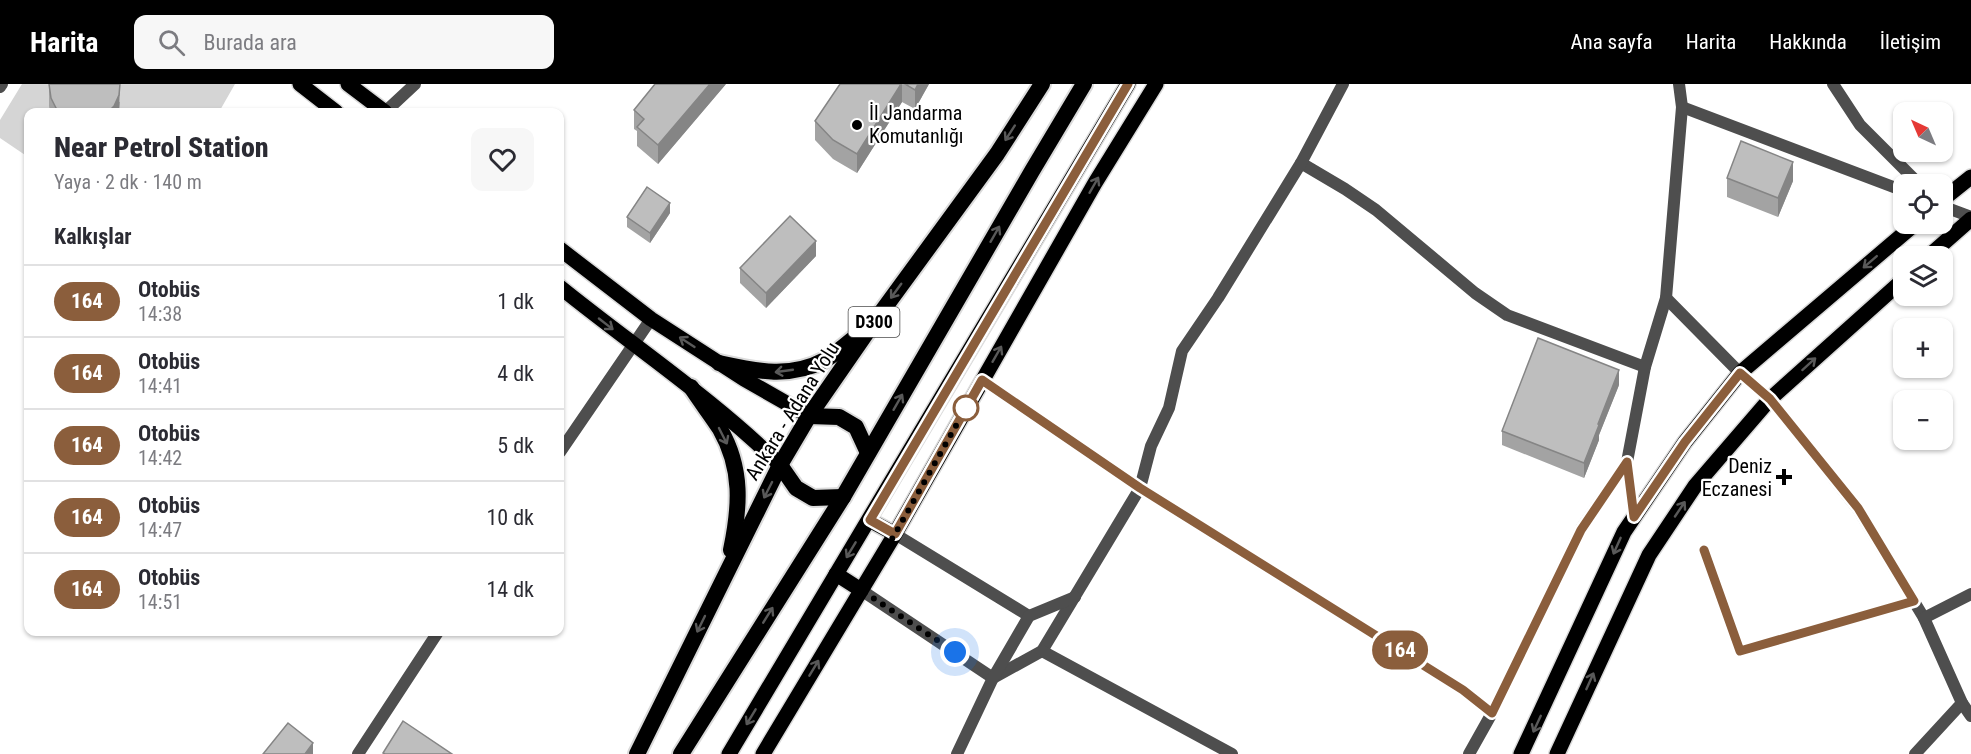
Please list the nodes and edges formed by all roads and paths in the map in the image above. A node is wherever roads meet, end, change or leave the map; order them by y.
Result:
1 (300, 84) edge
2 (348, 84) edge
3 (415, 84) edge
4 (1042, 84) edge
5 (1084, 84) edge
6 (1128, 84) edge
7 (1156, 84) edge
8 (1343, 84) edge
9 (1679, 84) edge
10 (1833, 84) edge
11 (1682, 107) junction
12 (331, 108) edge
13 (380, 108) edge
14 (389, 108) edge
15 (1301, 164) junction
16 (1909, 174) edge
17 (1971, 177) edge
18 (1893, 187) edge
19 (1953, 191) edge
20 (1953, 211) edge
21 (1971, 218) edge
22 (1903, 234) edge
23 (1940, 246) edge
24 (564, 252) edge
25 (1893, 289) edge
26 (564, 290) edge
27 (1666, 298) junction
28 (651, 319) junction
29 (872, 325) junction
30 (633, 345) junction
31 (719, 363) junction
32 (1646, 367) junction
33 (1740, 373) junction
34 (982, 380) junction
35 (691, 387) junction
36 (1770, 399) junction
37 (809, 416) junction
38 (564, 446) edge
39 (868, 453) junction
40 (1627, 462) junction
41 (780, 465) junction
42 (1140, 488) junction
43 (843, 497) junction
44 (1634, 517) junction
45 (870, 520) junction
46 (895, 534) junction
47 (1704, 550) dead end
48 (726, 572) junction
49 (836, 574) junction
50 (861, 590) junction
51 (1971, 594) edge
52 (1075, 597) junction
53 (1914, 601) junction
54 (1029, 616) junction
55 (1924, 618) junction
56 (435, 636) edge
57 (1042, 651) junction
58 (993, 678) junction
59 (1962, 703) junction
60 (1492, 713) junction
61 (1971, 716) edge
62 (358, 754) edge
63 (637, 754) edge
64 (681, 754) edge
65 (729, 754) edge
66 (763, 754) edge
67 (957, 754) edge
68 (1232, 754) edge
69 (1469, 754) edge
70 (1521, 754) edge
71 (1557, 754) edge
72 (1915, 754) edge

1 - 12 main road
2 - 13 main road
3 - 14 street
4 -> 29 highway, Ankara - Adana Yolu / D300
39 -> 5 highway
6 - 45 main road
34 -> 7 main road
8 - 15 street
9 - 11 street
10 - 16 street
11 - 18 street
11 - 27 street
15 - 32 street
15 - 42 street
17 - 19 main road
20 - 21 street
21 - 23 main road
22 -> 33 main road
24 - 28 main road
36 -> 25 main road
26 -> 30 main road
27 - 32 street
27 - 33 street
28 - 30 street
31 -> 28 main road
29 -> 31 highway
29 - 37 highway, Ankara - Adana Yolu / D300
30 - 35 main road
30 - 38 street
31 - 37 main road
32 - 40 street
33 - 36 street
33 - 44 main road
34 - 42 street
34 - 46 main road
35 - 41 main road
35 -> 48 highway
36 - 53 street
71 -> 36 main road
37 - 39 highway
37 - 41 highway, Ankara - Adana Yolu / D300
39 - 43 highway
40 - 44 street
40 - 60 street
41 - 43 highway
41 -> 48 highway, Ankara - Adana Yolu / D300
42 - 52 street
42 - 60 street
64 -> 43 highway
44 -> 70 main road
45 - 46 main road
45 -> 49 main road
46 - 50 main road
46 - 54 street
47 - 53 street
48 -> 63 highway, Ankara - Adana Yolu / D300
49 - 50 main road
49 -> 65 main road
50 - 58 street
66 -> 50 main road
51 - 55 street
52 - 54 street
52 - 57 street
53 - 55 street
54 - 58 street
55 - 59 street
56 - 62 street
57 - 58 street
57 - 68 street
58 - 67 street
59 - 61 street
59 - 72 street
60 - 69 street

